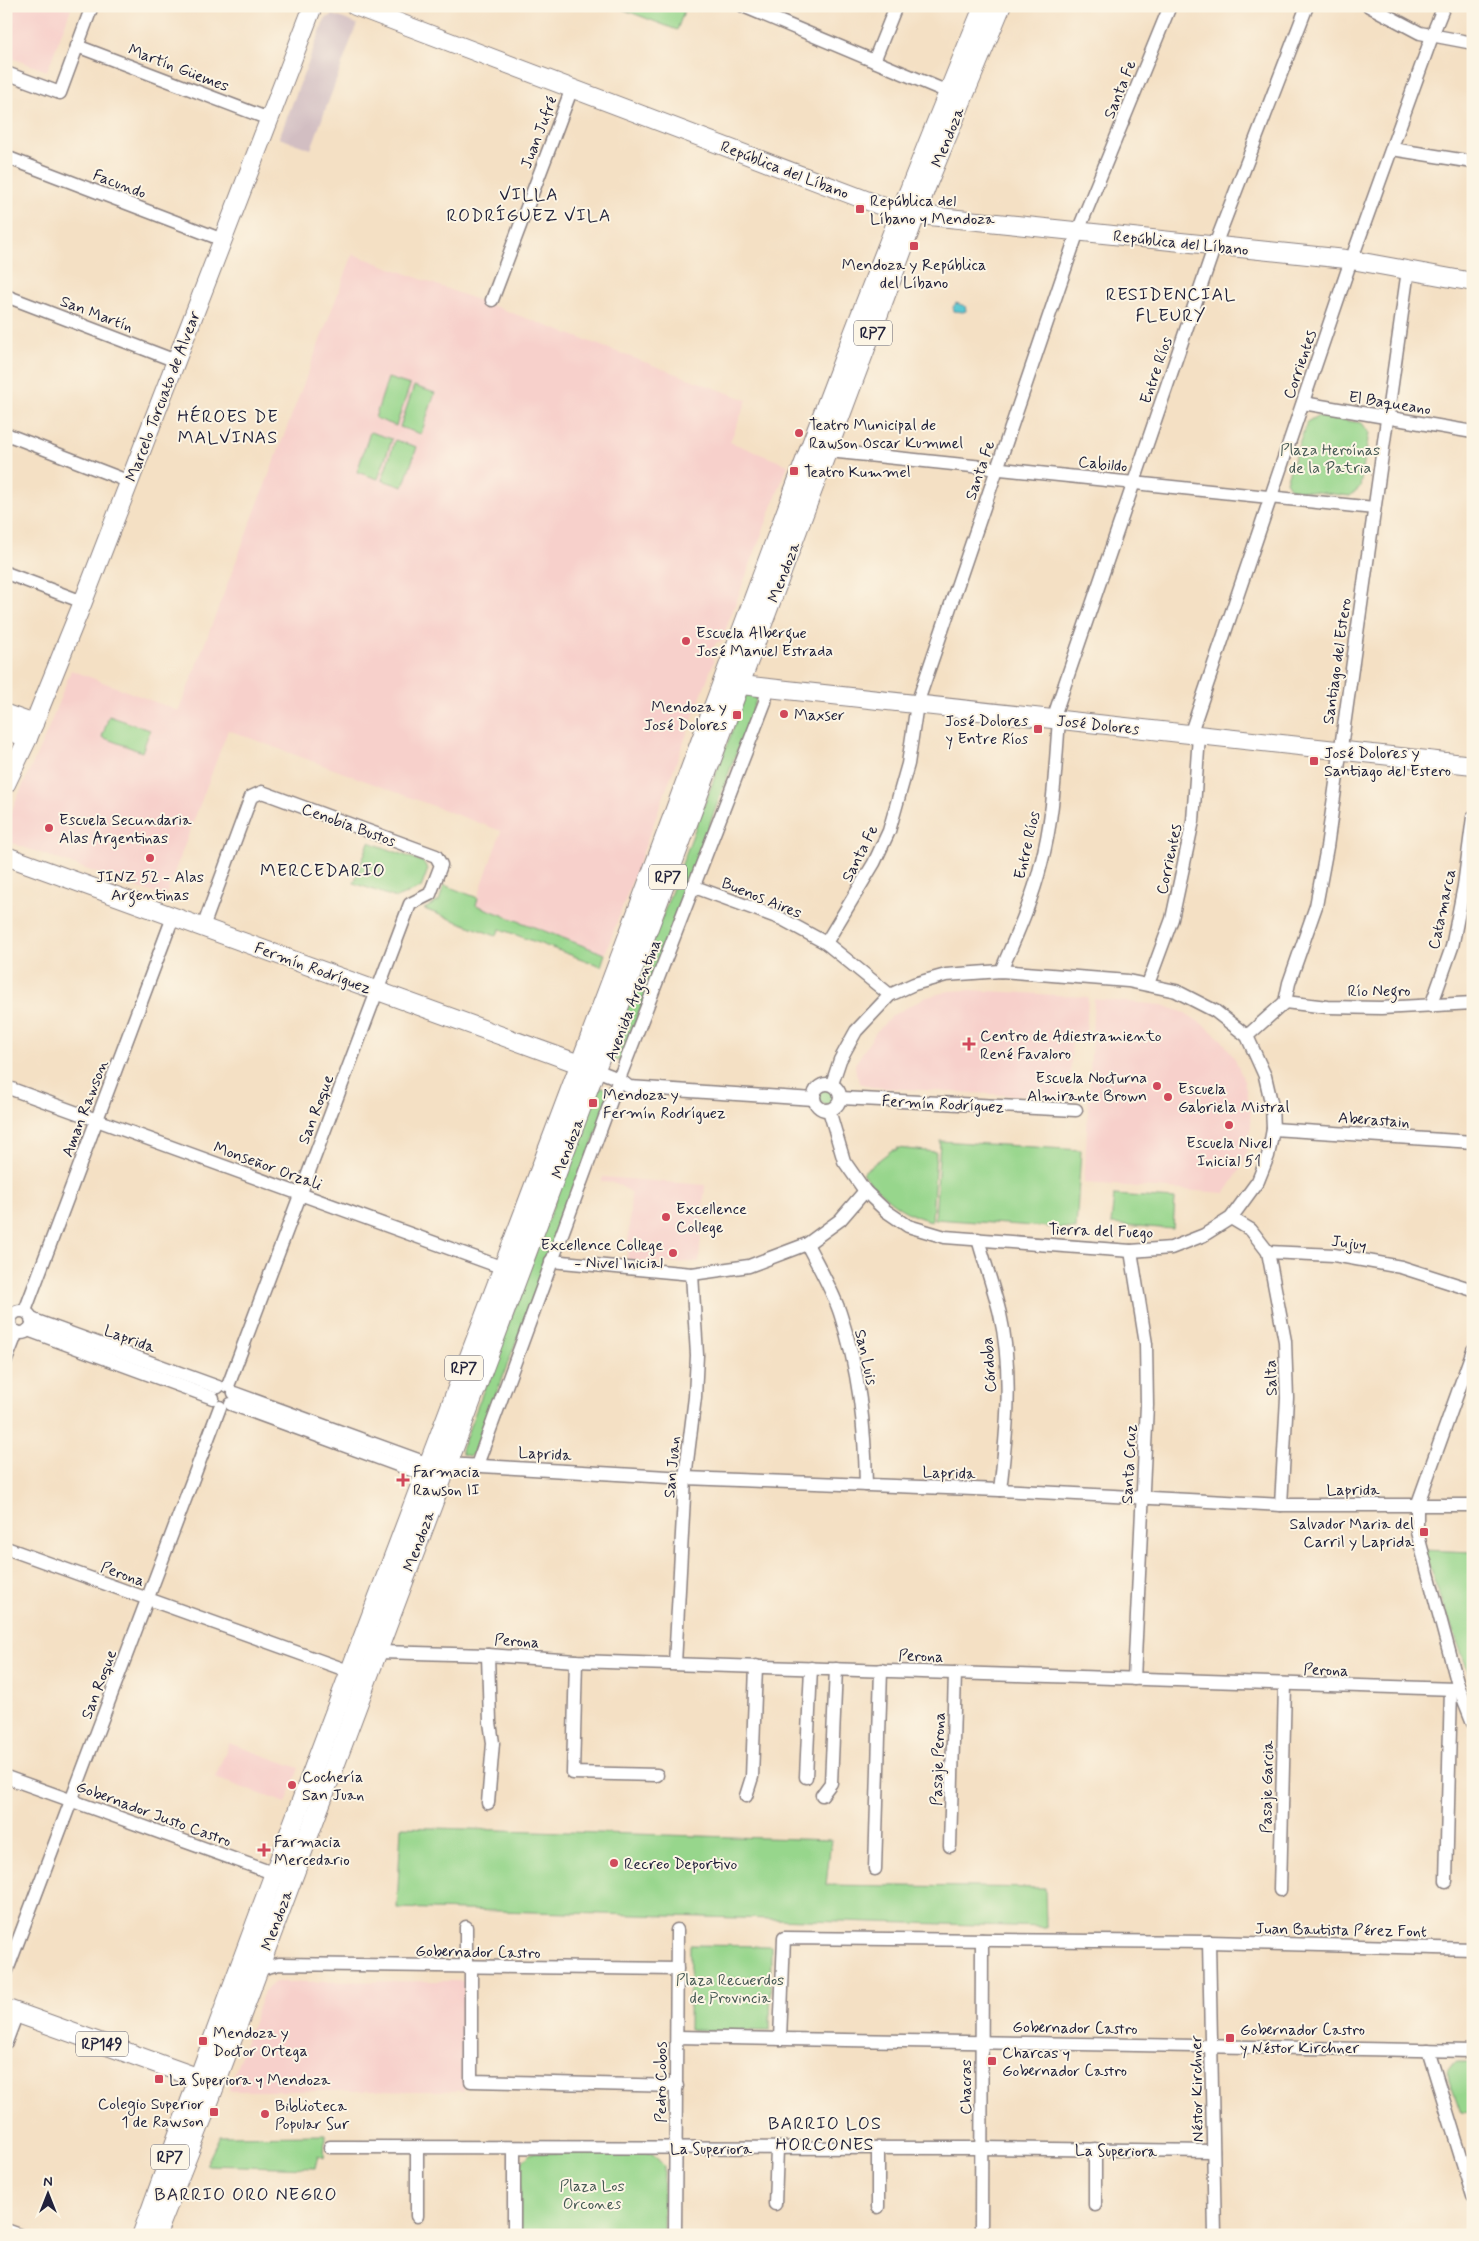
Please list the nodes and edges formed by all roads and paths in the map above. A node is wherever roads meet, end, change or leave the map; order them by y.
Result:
1 (92, 6) edge
2 (313, 6) edge
3 (356, 6) edge
4 (743, 6) edge
5 (896, 6) edge
6 (984, 6) edge
7 (1001, 6) edge
8 (1170, 6) edge
9 (1307, 6) edge
10 (1369, 6) edge
11 (1444, 6) edge
12 (1432, 35) junction
13 (1473, 43) edge
14 (77, 46) junction
15 (874, 61) junction
16 (6, 72) edge
17 (572, 88) junction
18 (956, 95) junction
19 (270, 119) junction
20 (1392, 149) junction
21 (6, 157) edge
22 (1473, 162) edge
23 (909, 214) junction
24 (1078, 231) junction
25 (223, 240) junction
26 (1216, 245) junction
27 (1352, 260) junction
28 (1408, 270) junction
29 (1473, 282) edge
30 (6, 296) edge
31 (492, 300) dead end
32 (176, 361) junction
33 (1303, 403) junction
34 (1387, 418) junction
35 (820, 425) junction
36 (1473, 432) edge
37 (6, 434) edge
38 (829, 451) junction
39 (808, 456) junction
40 (997, 468) junction
41 (130, 482) junction
42 (1134, 483) junction
43 (1271, 497) junction
44 (1374, 508) junction
45 (6, 573) edge
46 (83, 602) junction
47 (733, 682) junction
48 (767, 687) junction
49 (917, 704) junction
50 (6, 714) edge
51 (1056, 720) junction
52 (6, 730) edge
53 (31, 731) junction
54 (1195, 735) junction
55 (1339, 751) junction
56 (1473, 765) edge
57 (6, 784) edge
58 (1473, 817) edge
59 (6, 856) edge
60 (436, 856) joint
61 (692, 886) junction
62 (173, 917) junction
63 (203, 927) junction
64 (826, 943) junction
65 (1001, 971) junction
66 (1148, 984) junction
67 (377, 991) junction
68 (890, 995) junction
69 (1285, 1002) junction
70 (1473, 1002) edge
71 (1432, 1006) junction
72 (1247, 1036) junction
73 (588, 1068) junction
74 (619, 1079) junction
75 (832, 1084) junction
76 (6, 1087) edge
77 (815, 1095) junction
78 (840, 1098) junction
79 (829, 1110) junction
80 (1076, 1110) dead end
81 (97, 1120) junction
82 (1273, 1129) junction
83 (1473, 1142) edge
84 (865, 1191) junction
85 (300, 1194) junction
86 (1231, 1218) junction
87 (978, 1240) junction
88 (807, 1244) junction
89 (1131, 1251) junction
90 (1268, 1252) junction
91 (551, 1261) junction
92 (511, 1270) junction
93 (692, 1274) junction
94 (1473, 1290) edge
95 (17, 1320) edge
96 (1473, 1350) edge
97 (6, 1360) edge
98 (1467, 1381) edge
99 (224, 1396) junction
100 (447, 1464) junction
101 (476, 1465) junction
102 (426, 1469) junction
103 (685, 1478) junction
104 (866, 1485) junction
105 (1000, 1490) junction
106 (1143, 1498) junction
107 (1282, 1505) junction
108 (1473, 1505) edge
109 (1417, 1506) junction
110 (6, 1548) edge
111 (147, 1599) junction
112 (367, 1626) junction
113 (378, 1651) junction
114 (488, 1655) junction
115 (576, 1660) junction
116 (675, 1664) junction
117 (756, 1666) junction
118 (811, 1668) junction
119 (836, 1669) junction
120 (881, 1670) junction
121 (352, 1672) junction
122 (955, 1673) junction
123 (1134, 1678) junction
124 (1285, 1684) junction
125 (1455, 1687) junction
126 (1473, 1723) edge
127 (657, 1775) dead end
128 (6, 1777) edge
129 (806, 1777) dead end
130 (822, 1795) dead end
131 (746, 1796) dead end
132 (71, 1800) junction
133 (488, 1803) dead end
134 (950, 1846) dead end
135 (874, 1869) dead end
136 (283, 1877) junction
137 (1446, 1881) dead end
138 (1280, 1890) dead end
139 (466, 1927) dead end
140 (677, 1930) dead end
141 (252, 1935) junction
142 (982, 1940) junction
143 (1209, 1942) junction
144 (265, 1949) junction
145 (1473, 1949) edge
146 (279, 1964) junction
147 (469, 1968) junction
148 (676, 1969) junction
149 (257, 1970) junction
150 (6, 1973) edge
151 (237, 1976) junction
152 (12, 2011) edge
153 (677, 2037) junction
154 (780, 2039) junction
155 (6, 2042) edge
156 (981, 2042) junction
157 (1211, 2045) junction
158 (1428, 2050) junction
159 (1473, 2051) edge
160 (206, 2082) junction
161 (676, 2086) junction
162 (330, 2147) dead end
163 (417, 2148) junction
164 (514, 2148) junction
165 (676, 2148) junction
166 (776, 2148) junction
167 (878, 2148) junction
168 (980, 2148) junction
169 (1095, 2149) junction
170 (1213, 2151) junction
171 (1473, 2196) edge
172 (775, 2204) dead end
173 (1095, 2205) dead end
174 (878, 2207) dead end
175 (416, 2216) dead end
176 (6, 2230) edge
177 (514, 2231) dead end
178 (20, 2235) edge
179 (142, 2235) edge
180 (156, 2235) edge
181 (676, 2235) edge
182 (981, 2235) edge
183 (1215, 2235) edge

1 - 14 street
2 - 19 street, Marcelo Torcuato de Alvear
3 - 17 street, República del Líbano
4 - 15 street
5 - 15 street
6 - 18 main road, Mendoza / RP7
7 - 18 main road, Mendoza / RP7
8 - 24 street, Santa Fe
9 - 26 street, Entre Ríos
10 - 12 street
11 - 12 street, Corrientes
12 - 13 street
12 - 20 street, Corrientes
14 - 16 street
14 - 19 street, Martín Güemes
15 - 18 street
17 - 23 street, República del Líbano
17 - 31 street, Juan Jufré
18 - 23 main road, Mendoza / RP7
19 - 25 street, Marcelo Torcuato de Alvear
20 - 22 street
20 - 27 street, Corrientes
21 - 25 street, Facundo
23 - 24 street, República del Líbano
23 - 35 main road, Mendoza / RP7
23 - 38 main road, Mendoza / RP7
24 - 26 street, República del Líbano
24 - 40 street, Santa Fe
25 - 32 street, Marcelo Torcuato de Alvear
26 - 27 street, República del Líbano
26 - 42 street, Entre Ríos
27 - 28 street, República del Líbano
27 - 33 street, Corrientes
28 - 29 street, República del Líbano
28 - 34 street, Santiago del Estero
30 - 32 street, San Martín
32 - 41 street, Marcelo Torcuato de Alvear
33 - 34 street, El Baqueano
33 - 43 street, Corrientes
34 - 36 street, El Baqueano
34 - 44 street, Santiago del Estero
35 - 38 street
35 - 39 main road, Mendoza / RP7
37 - 41 street
38 - 39 street, Cabildo
38 - 40 street, Cabildo
38 - 47 main road, Mendoza / RP7
39 - 47 main road, Mendoza / RP7
40 - 42 street, Cabildo
40 - 49 street, Santa Fe
41 - 46 street, Marcelo Torcuato de Alvear
42 - 43 street, Cabildo
42 - 51 street, Entre Ríos
43 - 44 street, Cabildo
43 - 54 street, Corrientes
44 - 55 street, Santiago del Estero
45 - 46 street
46 - 53 street, Marcelo Torcuato de Alvear
47 - 48 street, José Dolores
47 - 73 main road, Mendoza / RP7
48 - 49 street, José Dolores
48 - 61 street, Avenida Argentina
49 - 51 street, José Dolores
49 - 64 street, Santa Fe
50 - 53 street
51 - 54 street, José Dolores
51 - 65 street, Entre Ríos
52 - 53 street
53 - 57 street, Marcelo Torcuato de Alvear
54 - 55 street, José Dolores
54 - 66 street, Corrientes
55 - 56 street, José Dolores
55 - 69 street, Santiago del Estero
58 - 71 street, Catamarca
59 - 62 street, Fermín Rodríguez
60 - 63 street, Cenobia Bustos
60 - 67 street, San Roque
61 - 64 street, Buenos Aires
61 - 74 street, Avenida Argentina
62 - 63 street, Fermín Rodríguez
62 - 81 street, Aman Rawson
63 - 67 street, Fermín Rodríguez
64 - 68 street, Buenos Aires
65 - 66 street, Tierra del Fuego
65 - 68 street, Tierra del Fuego
66 - 72 street, Tierra del Fuego
67 - 73 street, Fermín Rodríguez
67 - 85 street, San Roque
68 - 75 street, Tierra del Fuego
69 - 71 street, Río Negro
69 - 72 street
70 - 71 street, Río Negro
72 - 82 street, Tierra del Fuego
73 - 74 street, Fermín Rodríguez
73 - 92 main road, Mendoza / RP7
74 - 77 street, Fermín Rodríguez
74 - 91 street, Avenida Argentina
75 - 77 street
75 - 78 street
76 - 81 street, Monseñor Orzali
77 - 79 street
78 - 79 street
78 - 80 street, Fermín Rodríguez
79 - 84 street, Tierra del Fuego
81 - 85 street, Monseñor Orzali
81 - 95 street, Aman Rawson
82 - 83 street, Aberastain
82 - 86 street, Tierra del Fuego
84 - 87 street, Tierra del Fuego
84 - 88 street
85 - 92 street, Monseñor Orzali
85 - 99 street, San Roque
86 - 89 street, Tierra del Fuego
86 - 90 street
87 - 89 street, Tierra del Fuego
87 - 105 street, Córdoba
88 - 93 street
88 - 104 street, San Luis
89 - 106 street, Santa Cruz
90 - 94 street, Jujuy
90 - 107 street, Salta
91 - 93 street
91 - 101 street, Avenida Argentina
92 - 100 main road, Mendoza / RP7
92 - 102 main road, Mendoza / RP7
93 - 103 street, San Juan
95 - 97 street, Aman Rawson
95 - 99 street, Laprida
96 - 98 street
98 - 109 street
99 - 102 street, Laprida
99 - 111 street, San Roque
100 - 101 street, Laprida
100 - 102 street, Laprida
100 - 113 main road, Mendoza / RP7
101 - 103 street, Laprida
102 - 112 main road, Mendoza / RP7
103 - 104 street, Laprida
103 - 116 street, San Juan
104 - 105 street, Laprida
105 - 106 street, Laprida
106 - 107 street, Laprida
106 - 123 street, Santa Cruz
107 - 109 street, Laprida
108 - 109 street, Laprida
109 - 125 street
110 - 111 street, Perona
111 - 121 street, Perona
111 - 132 street, San Roque
112 - 113 street
112 - 121 main road, Mendoza / RP7
113 - 114 street, Perona
113 - 121 main road, Mendoza / RP7
114 - 115 street, Perona
114 - 133 street
115 - 116 street, Perona
115 - 127 street
116 - 117 street, Perona
117 - 118 street, Perona
117 - 131 street
118 - 119 street, Perona
118 - 129 street
119 - 120 street, Perona
119 - 130 street
120 - 122 street, Perona
120 - 135 street
121 - 136 main road, Mendoza / RP7
121 - 136 main road, Mendoza / RP7
122 - 123 street, Perona
122 - 134 street, Pasaje Perona
123 - 124 street, Perona
124 - 125 street, Perona
124 - 138 street, Pasaje Garcia
125 - 126 street
125 - 137 street
128 - 132 street, Gobernador Justo Castro
132 - 136 street, Gobernador Justo Castro
132 - 150 street, San Roque
136 - 141 main road, Mendoza / RP7
136 - 144 main road, Mendoza / RP7
139 - 147 street
140 - 148 street, Pedro Cobos
141 - 144 street
141 - 151 main road, Mendoza / RP7
142 - 143 street, Juan Bautista Pérez Font
142 - 154 street, Juan Bautista Pérez Font
142 - 156 street, Chacras
143 - 145 street, Juan Bautista Pérez Font
143 - 157 street, Néstor Kirchner
144 - 146 street
144 - 149 main road, Mendoza / RP7
146 - 147 street, Gobernador Castro
146 - 149 street, Gobernador Castro
147 - 148 street, Gobernador Castro
147 - 161 street
148 - 153 street, Pedro Cobos
149 - 151 street, Gobernador Castro
149 - 160 main road, Mendoza / RP7
151 - 160 main road, Mendoza / RP7
152 - 155 street
152 - 160 main road, RP149
153 - 154 street, Gobernador Castro
153 - 161 street, Pedro Cobos
154 - 156 street, Gobernador Castro
156 - 157 street, Gobernador Castro
156 - 168 street, Chacras
157 - 158 street, Gobernador Castro
157 - 170 street, Néstor Kirchner
158 - 159 street, Gobernador Castro
158 - 171 street
160 - 179 main road, Mendoza / RP7
160 - 180 main road, Mendoza / RP7
161 - 165 street, Pedro Cobos
162 - 163 street, La Superiora
163 - 164 street, La Superiora
163 - 175 street
164 - 165 street, La Superiora
164 - 177 street
165 - 166 street, La Superiora
165 - 181 street, Pedro Cobos
166 - 167 street, La Superiora
166 - 172 street
167 - 168 street, La Superiora
167 - 174 street
168 - 169 street, La Superiora
168 - 182 street, Chacras
169 - 170 street, La Superiora
169 - 173 street
170 - 183 street, Néstor Kirchner
176 - 178 street

